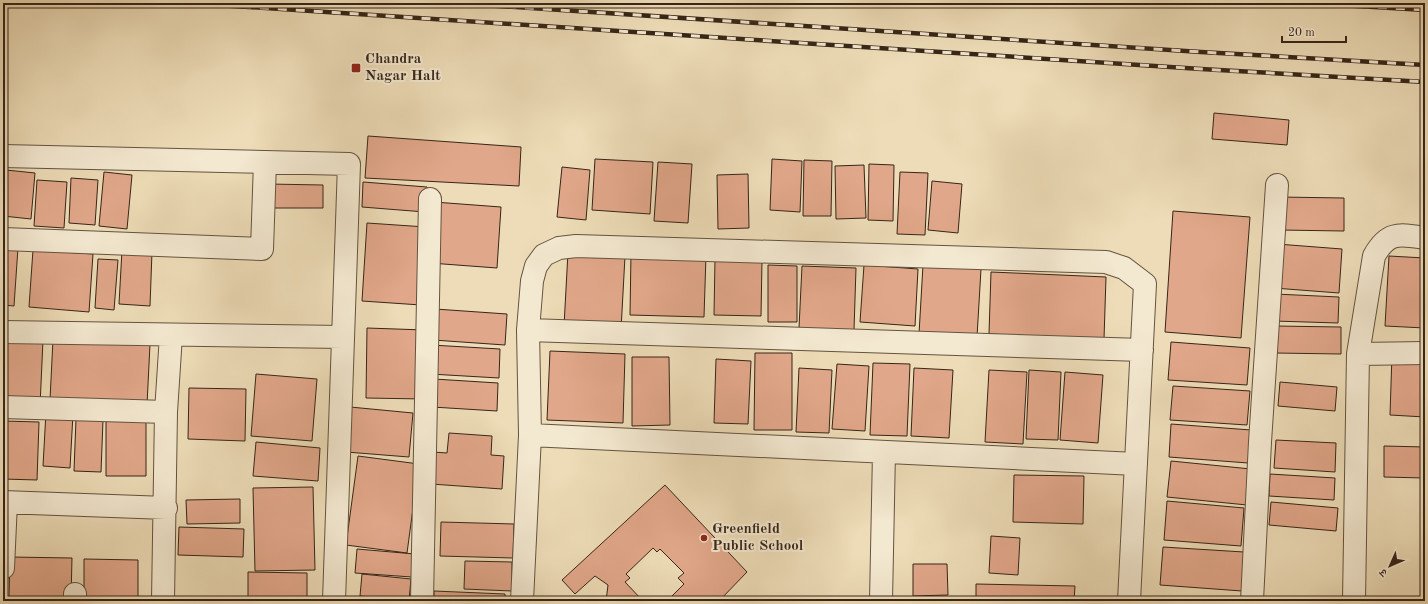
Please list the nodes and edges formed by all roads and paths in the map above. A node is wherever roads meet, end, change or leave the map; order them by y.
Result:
1 (3, 156) edge
2 (265, 162) junction
3 (1277, 185) dead end
4 (430, 199) dead end
5 (1425, 238) edge
6 (3, 239) edge
7 (528, 330) junction
8 (3, 332) edge
9 (171, 335) junction
10 (343, 337) junction
11 (1142, 350) junction
12 (1425, 353) edge
13 (1358, 354) junction
14 (3, 407) edge
15 (166, 412) junction
16 (530, 435) junction
17 (884, 452) junction
18 (1136, 464) junction
19 (4, 502) edge
20 (166, 508) junction
21 (3, 568) edge
22 (163, 601) edge
23 (334, 601) edge
24 (422, 601) edge
25 (522, 601) edge
26 (881, 601) edge
27 (1129, 601) edge
28 (1140, 601) edge
29 (1252, 601) edge
30 (1354, 601) edge

1 - 2 street
2 - 6 street
2 - 10 street
3 - 29 street
4 - 24 street
5 - 13 street
7 - 11 street
7 - 11 street
7 - 16 street
8 - 9 street
9 - 10 street
9 - 15 street
10 - 23 street
11 - 18 street
12 - 13 street
13 - 30 street
14 - 15 street
15 - 20 street
16 - 17 street
16 - 25 street
17 - 18 street
17 - 26 street
18 - 27 street
19 - 20 street
19 - 21 street
20 - 22 street
27 - 28 street

